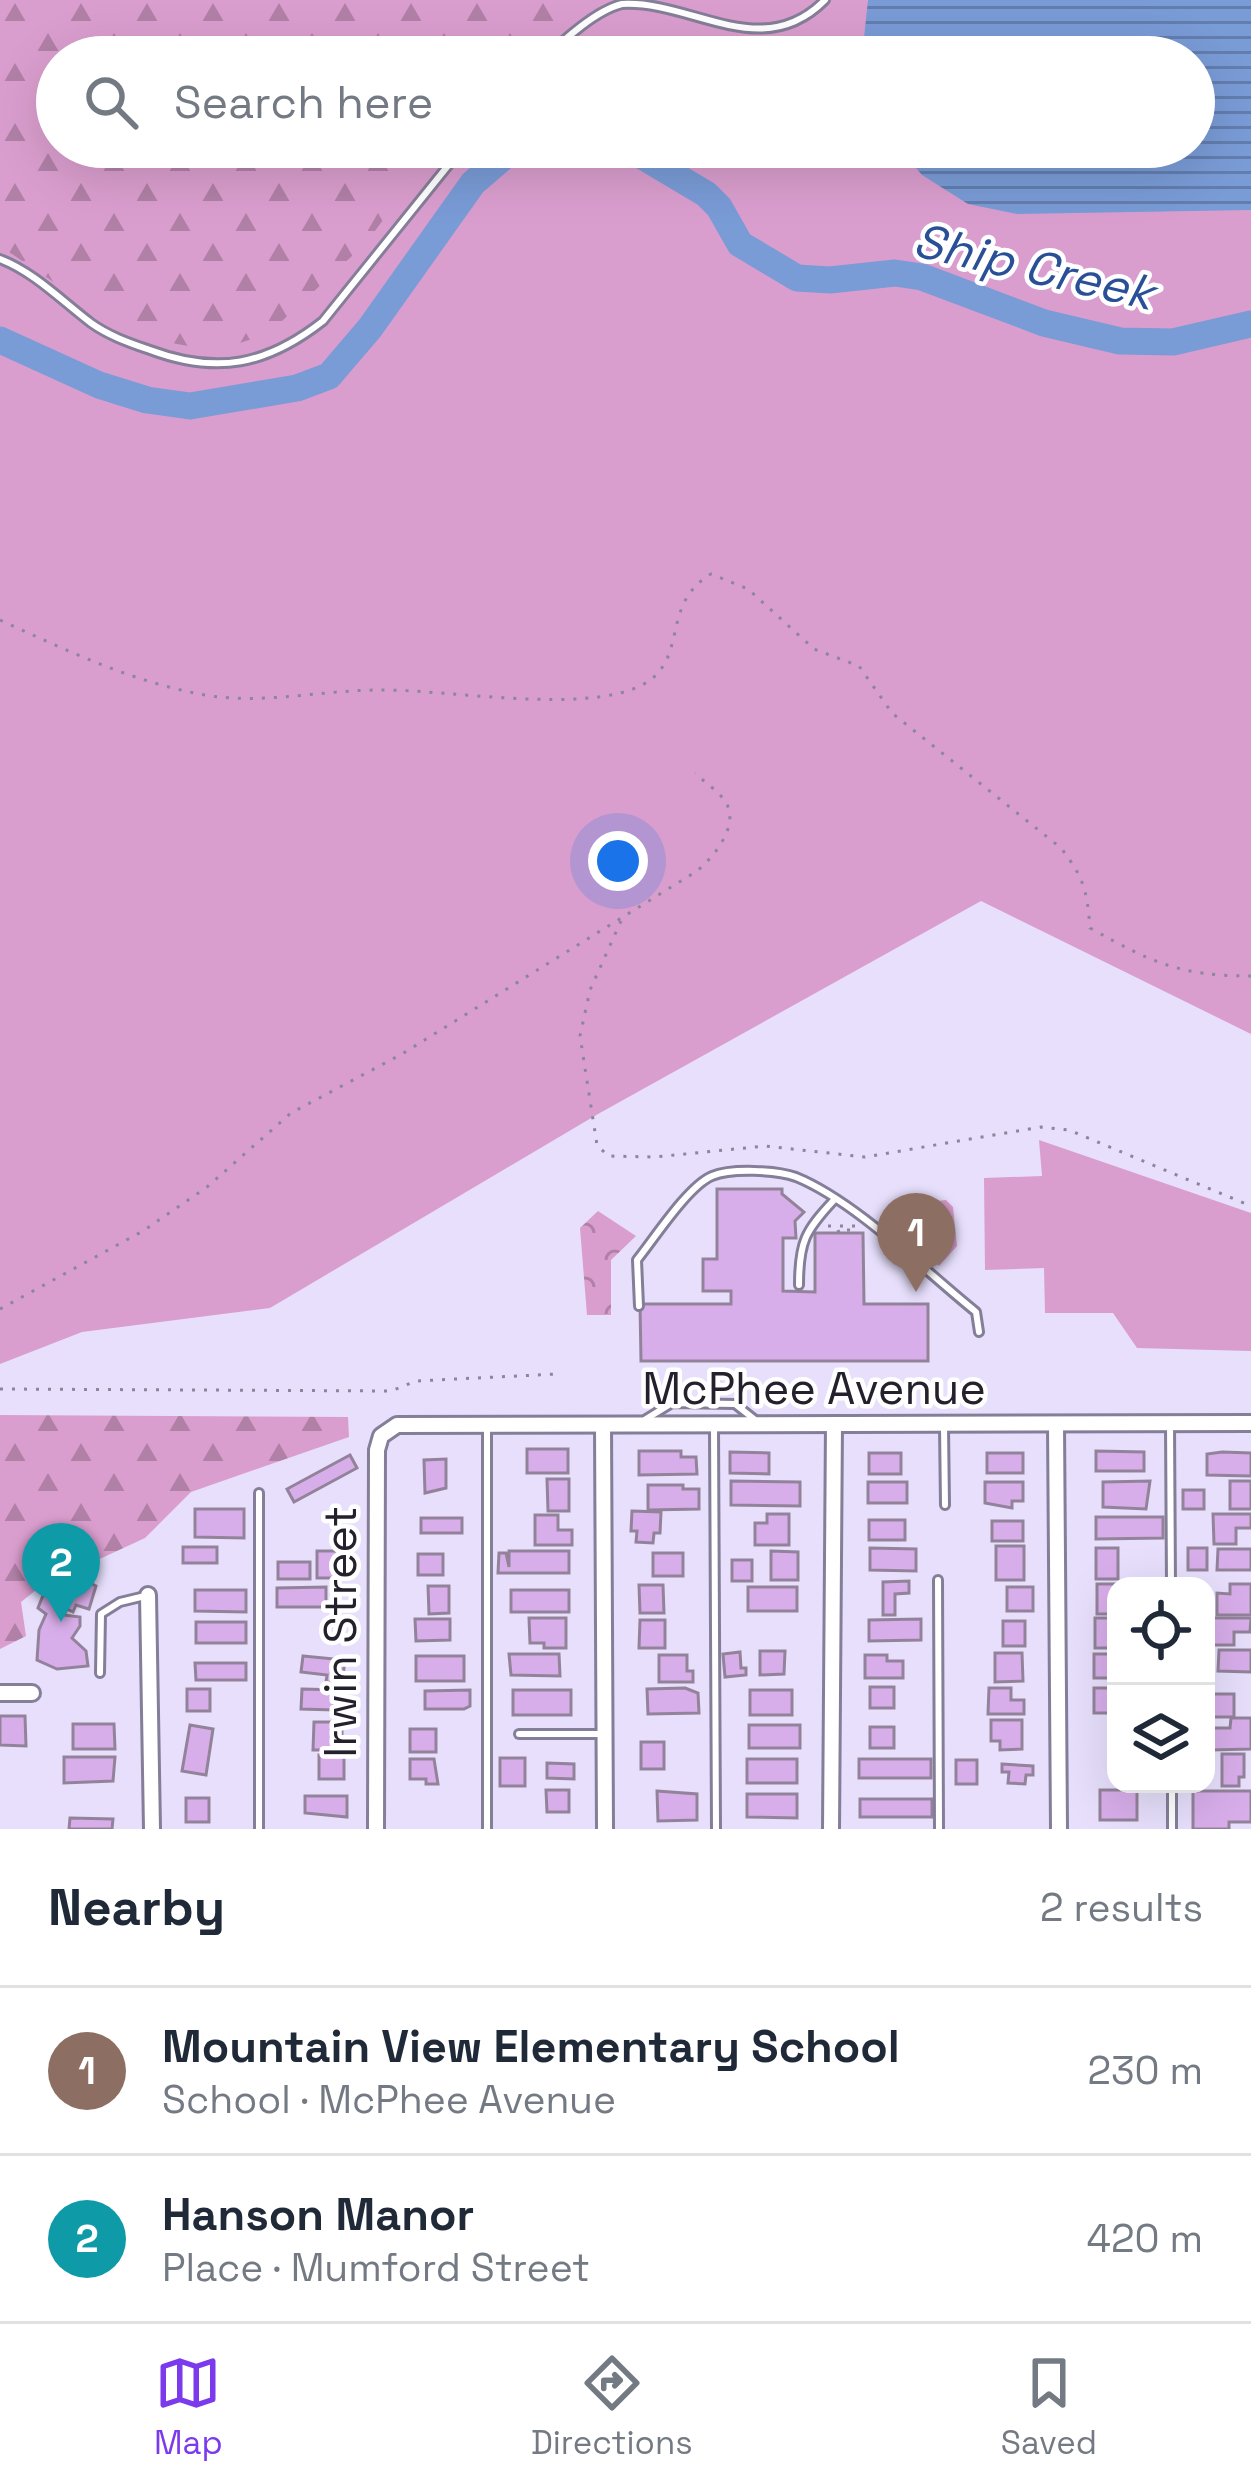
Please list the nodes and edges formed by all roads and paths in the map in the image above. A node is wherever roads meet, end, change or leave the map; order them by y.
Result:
1 (825, 0) edge
2 (576, 36) edge
3 (446, 168) edge
4 (0, 260) edge
5 (0, 620) edge
6 (695, 773) dead end
7 (621, 919) junction
8 (1251, 976) edge
9 (834, 1200) junction
10 (1251, 1206) edge
11 (810, 1226) junction
12 (838, 1233) dead end
13 (799, 1286) dead end
14 (639, 1306) dead end
15 (0, 1309) edge
16 (979, 1332) dead end
17 (557, 1374) dead end
18 (0, 1389) edge
19 (1170, 1423) junction
20 (1251, 1423) edge
21 (714, 1424) junction
22 (760, 1424) junction
23 (834, 1424) junction
24 (944, 1424) junction
25 (1056, 1424) junction
26 (487, 1425) junction
27 (603, 1425) junction
28 (639, 1425) junction
29 (381, 1436) joint
30 (259, 1493) dead end
31 (945, 1505) dead end
32 (1171, 1577) edge
33 (938, 1580) dead end
34 (148, 1595) joint
35 (100, 1673) dead end
36 (0, 1693) edge
37 (32, 1694) dead end
38 (519, 1734) dead end
39 (604, 1734) junction
40 (1172, 1793) edge
41 (152, 1829) edge
42 (259, 1829) edge
43 (376, 1829) edge
44 (488, 1829) edge
45 (604, 1829) edge
46 (716, 1829) edge
47 (831, 1829) edge
48 (939, 1829) edge
49 (1059, 1829) edge
50 (1172, 1829) edge

1 - 2 lane
3 - 4 lane
5 - 8 path
6 - 7 path
7 - 10 path
7 - 15 path
9 - 11 lane
9 - 14 lane
9 - 16 lane
11 - 12 path
11 - 13 lane
17 - 18 path
19 - 20 street, McPhee Avenue
19 - 25 street, McPhee Avenue
19 - 32 lane
21 - 22 street, McPhee Avenue
21 - 28 street, McPhee Avenue
21 - 46 lane
22 - 23 street, McPhee Avenue
22 - 28 lane
23 - 24 street, McPhee Avenue
23 - 47 street
24 - 25 street, McPhee Avenue
24 - 31 lane
25 - 49 street
26 - 27 street, McPhee Avenue
26 - 29 street, McPhee Avenue
26 - 44 lane
27 - 28 street, McPhee Avenue
27 - 39 street
29 - 43 street, Irwin Street
30 - 42 lane
33 - 48 lane
34 - 35 lane
34 - 41 street
36 - 37 street
38 - 39 lane
39 - 45 street
40 - 50 lane

